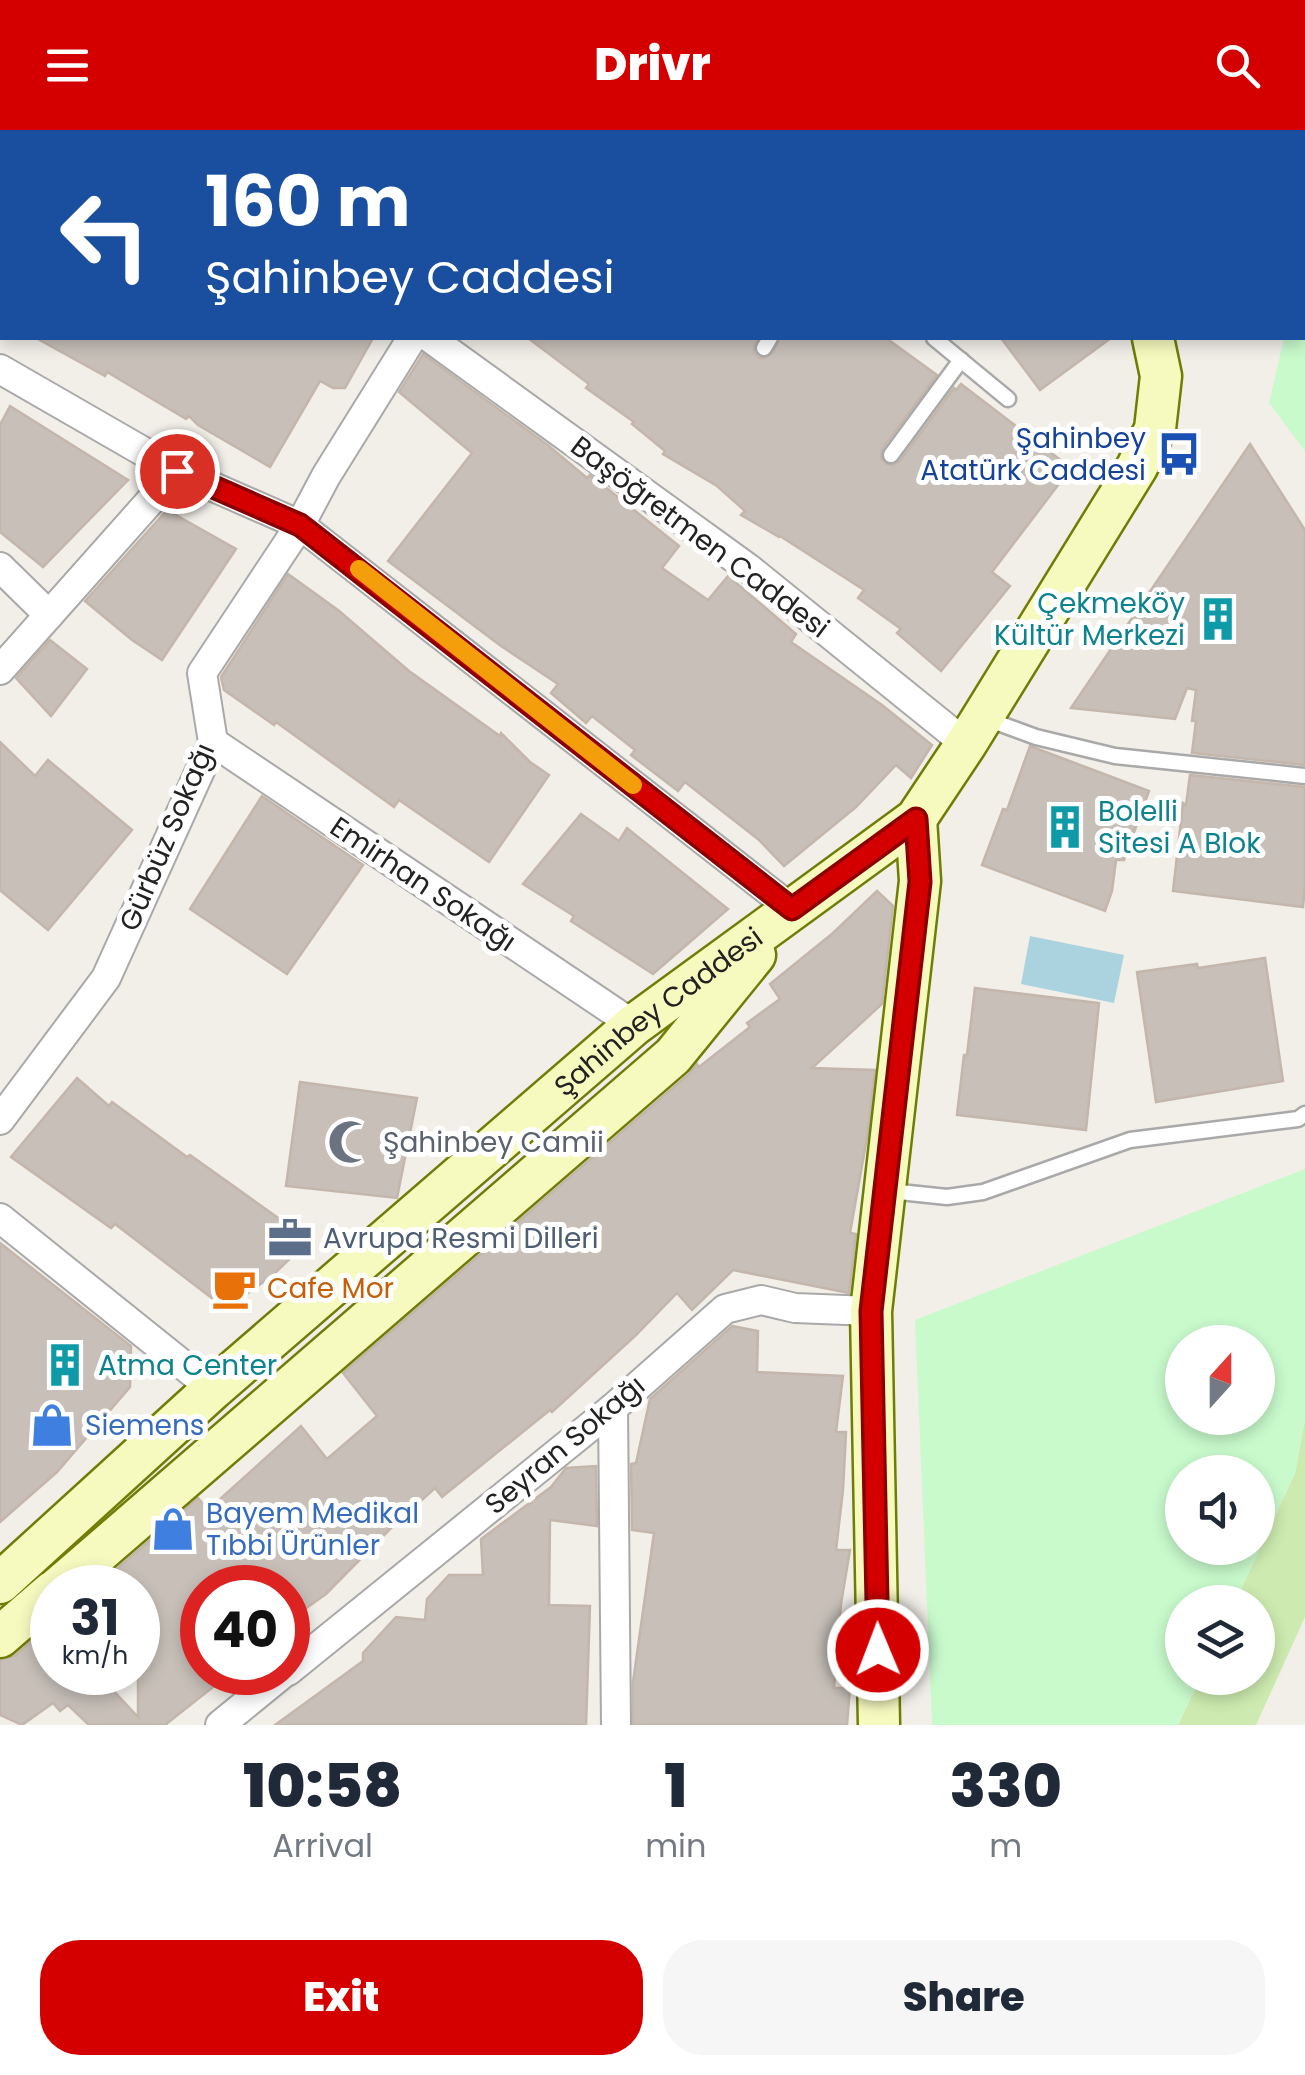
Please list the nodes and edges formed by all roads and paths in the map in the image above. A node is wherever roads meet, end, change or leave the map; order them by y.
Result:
1 (411, 340) edge
2 (433, 340) edge
3 (936, 340) edge
4 (1153, 340) edge
5 (961, 360) junction
6 (0, 369) edge
7 (1008, 399) dead end
8 (892, 455) dead end
9 (177, 471) junction
10 (300, 525) junction
11 (0, 567) edge
12 (48, 615) junction
13 (0, 670) edge
14 (974, 730) junction
15 (214, 742) junction
16 (1305, 776) edge
17 (916, 819) junction
18 (792, 909) junction
19 (634, 1025) junction
20 (1305, 1114) edge
21 (0, 1120) edge
22 (884, 1190) junction
23 (0, 1218) edge
24 (871, 1311) junction
25 (214, 1389) junction
26 (614, 1408) junction
27 (84, 1565) edge
28 (0, 1583) edge
29 (30, 1611) edge
30 (0, 1637) edge
31 (310, 1653) edge
32 (257, 1695) edge
33 (220, 1725) edge
34 (616, 1725) edge
35 (879, 1725) edge

1 - 10 street, Gürbüz Sokağı
2 - 14 street, Başöğretmen Caddesi
3 - 5 lane
4 - 14 main road, Şahinbey Caddesi
5 - 7 lane
5 - 8 lane
6 - 9 street
9 - 10 street
9 - 12 street
10 - 15 street, Gürbüz Sokağı
10 - 18 street
11 - 12 street
12 - 13 street
14 - 16 lane
14 - 17 main road, Şahinbey Caddesi
15 - 19 street, Emirhan Sokağı
15 - 21 street, Gürbüz Sokağı
17 - 18 main road, Şahinbey Caddesi
17 - 22 main road
18 - 19 main road, Şahinbey Caddesi
18 - 27 main road
19 - 25 main road, Şahinbey Caddesi
20 - 22 lane
22 - 24 main road
23 - 25 street
24 - 26 street, Seyran Sokağı
24 - 35 main road
25 - 28 main road, Şahinbey Caddesi
26 - 31 street, Seyran Sokağı
26 - 34 street
29 - 30 main road
32 - 33 street, Seyran Sokağı

